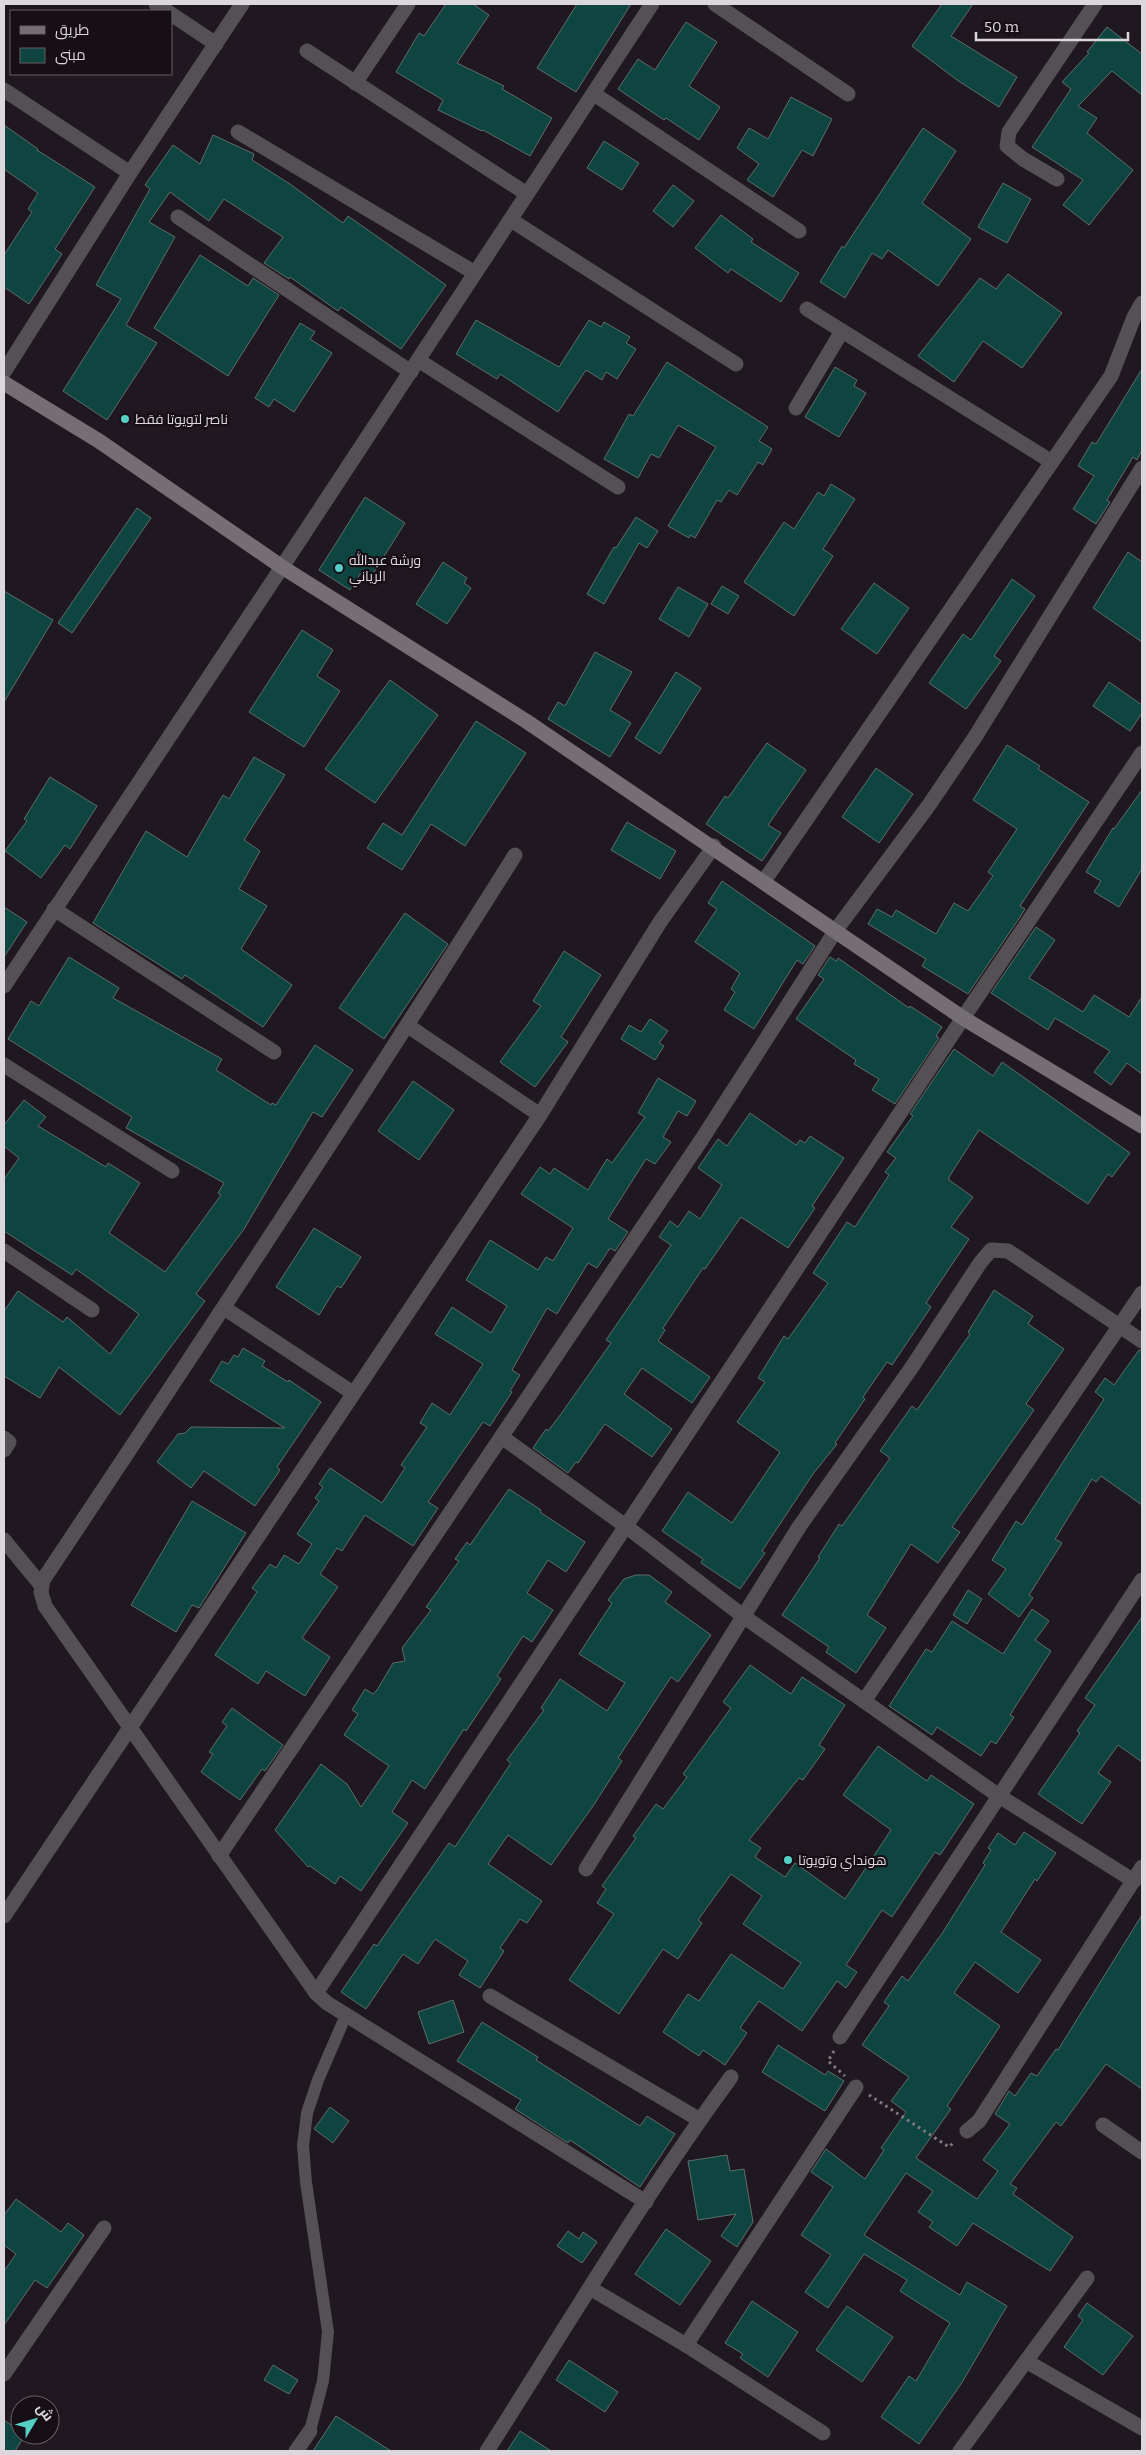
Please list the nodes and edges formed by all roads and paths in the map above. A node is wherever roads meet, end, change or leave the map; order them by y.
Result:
1 (242, 4) edge
2 (408, 4) edge
3 (652, 4) edge
4 (715, 4) edge
5 (1095, 4) edge
6 (172, 15) edge
7 (216, 44) junction
8 (307, 51) dead end
9 (355, 83) junction
10 (4, 90) edge
11 (594, 94) junction
12 (848, 94) dead end
13 (238, 132) dead end
14 (130, 173) junction
15 (1057, 179) dead end
16 (527, 194) junction
17 (178, 217) dead end
18 (511, 220) junction
19 (799, 231) dead end
20 (476, 273) junction
21 (1142, 303) edge
22 (807, 309) dead end
23 (842, 331) junction
24 (736, 364) dead end
25 (415, 366) junction
26 (4, 372) edge
27 (4, 383) edge
28 (796, 408) dead end
29 (1052, 462) junction
30 (1142, 468) edge
31 (618, 487) dead end
32 (282, 567) junction
33 (1142, 753) edge
34 (714, 846) junction
35 (515, 855) dead end
36 (764, 881) junction
37 (54, 909) junction
38 (836, 930) junction
39 (4, 986) edge
40 (963, 1018) junction
41 (408, 1026) junction
42 (274, 1052) dead end
43 (4, 1065) edge
44 (540, 1114) junction
45 (1142, 1126) edge
46 (172, 1171) dead end
47 (4, 1251) edge
48 (1142, 1293) edge
49 (224, 1308) junction
50 (92, 1310) dead end
51 (1119, 1326) junction
52 (1142, 1342) edge
53 (353, 1393) junction
54 (4, 1438) edge
55 (503, 1438) junction
56 (4, 1450) edge
57 (627, 1527) junction
58 (4, 1540) edge
59 (1142, 1580) edge
60 (41, 1585) junction
61 (743, 1616) junction
62 (864, 1701) junction
63 (130, 1726) junction
64 (999, 1796) junction
65 (219, 1856) junction
66 (1142, 1867) edge
67 (586, 1869) dead end
68 (1134, 1881) junction
69 (4, 1916) edge
70 (316, 1993) junction
71 (490, 1996) dead end
72 (346, 2015) junction
73 (840, 2037) joint
74 (731, 2077) dead end
75 (856, 2087) junction
76 (700, 2120) junction
77 (1103, 2125) dead end
78 (967, 2131) joint
79 (1142, 2151) edge
80 (646, 2202) junction
81 (104, 2228) dead end
82 (1087, 2278) dead end
83 (590, 2288) junction
84 (686, 2345) junction
85 (8, 2357) edge
86 (1026, 2361) junction
87 (4, 2374) edge
88 (1142, 2428) edge
89 (310, 2431) joint
90 (823, 2433) dead end
91 (296, 2451) edge
92 (487, 2451) edge
93 (960, 2451) edge

1 - 7 street
2 - 9 street
3 - 11 street
4 - 12 street
5 - 15 street
6 - 7 street
7 - 14 street
8 - 9 street
9 - 16 street
10 - 14 street
11 - 16 street
11 - 19 street
13 - 20 street
14 - 26 street
16 - 18 street
17 - 25 street
18 - 20 street
18 - 24 street
20 - 25 street
21 - 29 street
22 - 23 street
23 - 28 street
23 - 29 street
25 - 31 street
25 - 32 street
27 - 32 street
29 - 36 street
30 - 38 street
32 - 34 street
32 - 37 street
33 - 40 street
34 - 36 street
34 - 44 street
35 - 41 street
36 - 38 street
37 - 39 street
37 - 42 street
38 - 40 street
38 - 55 street
40 - 45 street
40 - 57 street
41 - 44 street
41 - 49 street
43 - 46 street
44 - 53 street
47 - 50 street
48 - 51 street
49 - 53 street
49 - 60 street
51 - 52 street
51 - 61 street
51 - 62 street
53 - 63 street
54 - 56 street
55 - 57 street
55 - 65 street
57 - 61 street
57 - 70 street
58 - 60 street
59 - 64 street
60 - 63 street
61 - 62 street
61 - 67 street
62 - 64 street
63 - 65 street
63 - 69 street
64 - 68 street
64 - 73 street
65 - 70 street
66 - 68 street
68 - 78 street
70 - 72 street
71 - 76 street
72 - 80 street
72 - 89 lane
73 - 75 path
74 - 76 street
75 - 78 path
75 - 84 street
76 - 80 street
77 - 79 street
80 - 83 street
81 - 85 street
82 - 86 street
83 - 84 street
83 - 92 street
84 - 90 street
85 - 87 street
86 - 88 street
86 - 93 street
89 - 91 street

